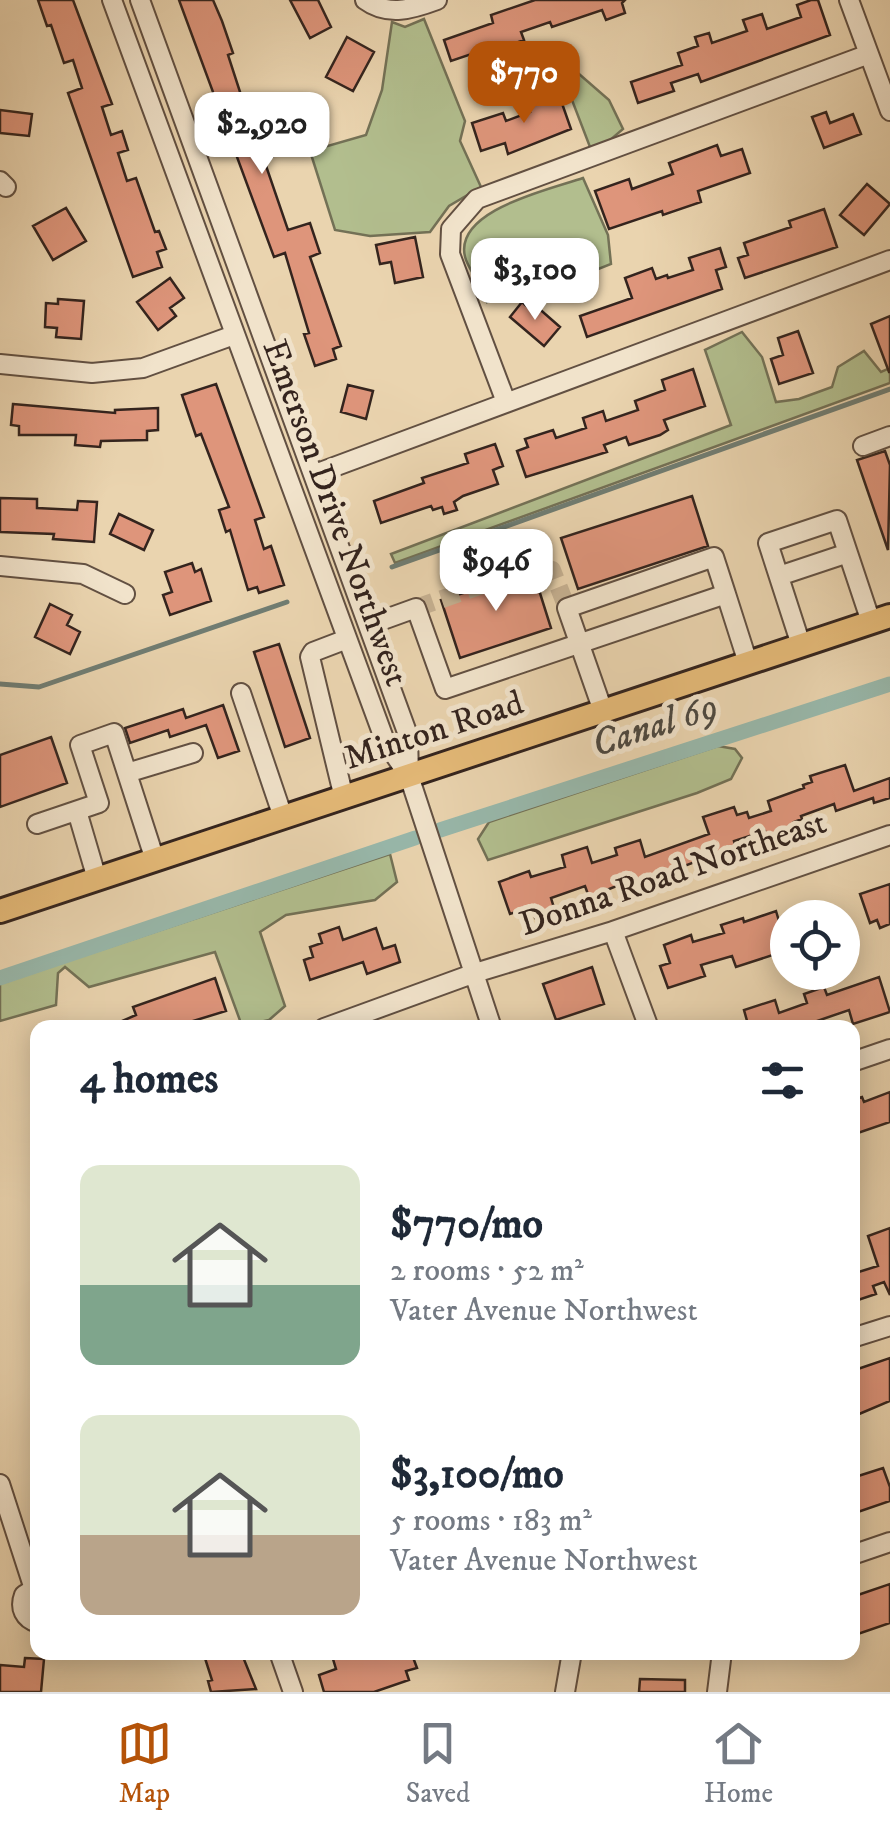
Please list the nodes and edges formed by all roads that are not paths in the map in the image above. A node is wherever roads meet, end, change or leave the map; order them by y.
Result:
1 (112, 0) edge
2 (140, 0) edge
3 (437, 0) edge
4 (849, 0) edge
5 (371, 4) edge
6 (869, 54) junction
7 (890, 111) edge
8 (890, 260) edge
9 (234, 336) junction
10 (0, 364) edge
11 (506, 402) junction
12 (890, 436) edge
13 (863, 446) dead end
14 (315, 474) junction
15 (848, 553) junction
16 (0, 566) edge
17 (778, 576) junction
18 (125, 594) dead end
19 (726, 594) junction
20 (880, 619) edge
21 (369, 625) junction
22 (347, 638) junction
23 (579, 644) junction
24 (801, 646) junction
25 (748, 663) junction
26 (241, 693) dead end
27 (603, 712) junction
28 (193, 752) dead end
29 (127, 774) junction
30 (410, 776) junction
31 (344, 798) junction
32 (77, 811) junction
33 (284, 818) junction
34 (38, 824) dead end
35 (890, 835) edge
36 (156, 860) junction
37 (98, 878) junction
38 (0, 910) edge
39 (613, 932) junction
40 (476, 973) junction
41 (348, 1020) edge
42 (490, 1020) edge
43 (645, 1020) edge
44 (890, 1049) edge
45 (860, 1059) edge
46 (890, 1326) edge
47 (860, 1335) edge
48 (0, 1484) edge
49 (890, 1542) edge
50 (860, 1552) edge
51 (30, 1571) edge
52 (30, 1590) edge
53 (30, 1620) edge
54 (282, 1660) edge
55 (571, 1660) edge
56 (721, 1660) edge
57 (293, 1692) edge
58 (565, 1692) edge
59 (717, 1692) edge

1 - 9 street, Emerson Drive Northwest
2 - 14 street, Emerson Drive Northwest
3 - 5 street
4 - 6 street
6 - 7 street
6 - 11 street
8 - 11 street
9 - 10 street
9 - 22 street, Emerson Drive Northwest
11 - 14 street
12 - 13 street
14 - 21 street, Emerson Drive Northwest
15 - 17 street
15 - 17 street
15 - 20 street
16 - 18 street
17 - 24 street
19 - 23 street
19 - 23 street
19 - 25 street
20 - 24 main road, Minton Road
21 - 23 street
21 - 30 street, Emerson Drive Northwest
22 - 30 street, Emerson Drive Northwest
22 - 31 street
23 - 27 street
24 - 25 main road, Minton Road
25 - 27 main road, Minton Road
26 - 33 street
27 - 30 main road, Minton Road
28 - 29 street
29 - 32 street
29 - 36 street
30 - 31 main road, Minton Road
30 - 40 street
31 - 33 main road, Minton Road
32 - 34 street
32 - 37 street
33 - 36 main road, Minton Road
35 - 39 street, Donna Road Northeast
36 - 37 main road, Minton Road
37 - 38 main road, Minton Road
39 - 40 street, Donna Road Northeast
39 - 43 street
40 - 41 street, Donna Road Northeast
40 - 42 street
44 - 45 street
46 - 47 street
48 - 51 street
49 - 50 street
52 - 53 street
54 - 57 street
55 - 58 street
56 - 59 street

